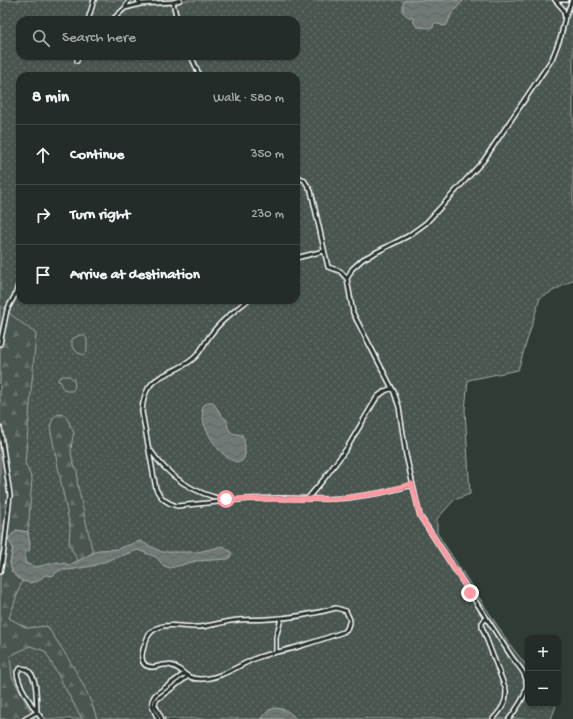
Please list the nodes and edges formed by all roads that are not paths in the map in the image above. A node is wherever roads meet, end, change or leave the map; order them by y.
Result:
1 (94, 0) edge
2 (129, 0) edge
3 (138, 0) edge
4 (180, 0) edge
5 (555, 0) edge
6 (558, 0) edge
7 (567, 0) edge
8 (572, 0) edge
9 (173, 2) junction
10 (140, 4) junction
11 (125, 8) junction
12 (89, 16) edge
13 (116, 16) edge
14 (176, 16) edge
15 (565, 21) junction
16 (193, 60) edge
17 (198, 72) edge
18 (300, 178) edge
19 (324, 251) junction
20 (300, 257) edge
21 (347, 279) junction
22 (16, 292) edge
23 (243, 304) edge
24 (0, 344) edge
25 (392, 388) junction
26 (0, 428) edge
27 (148, 446) junction
28 (412, 484) junction
29 (307, 499) junction
30 (233, 500) junction
31 (0, 572) edge
32 (281, 618) junction
33 (486, 618) junction
34 (276, 652) junction
35 (185, 675) junction
36 (37, 712) junction
37 (25, 719) edge
38 (40, 719) edge
39 (158, 719) edge
40 (162, 719) edge
41 (493, 719) edge
42 (509, 719) edge

1 - 12 street
2 - 11 street
3 - 10 street
4 - 9 street
5 - 15 street
6 - 7 street
8 - 15 street
9 - 10 street
9 - 14 street
10 - 11 street
11 - 13 street
15 - 21 street
16 - 17 street
18 - 19 street
19 - 20 street
19 - 21 street
21 - 25 street
22 - 24 street
23 - 27 street
25 - 28 street
25 - 29 street
26 - 31 street
27 - 30 street
27 - 30 street
28 - 29 street
28 - 33 street
29 - 30 street
32 - 34 street
32 - 34 street
32 - 35 street
33 - 41 street
33 - 42 street
34 - 35 street
35 - 39 street
35 - 40 street
36 - 36 street
36 - 37 street
36 - 38 street

